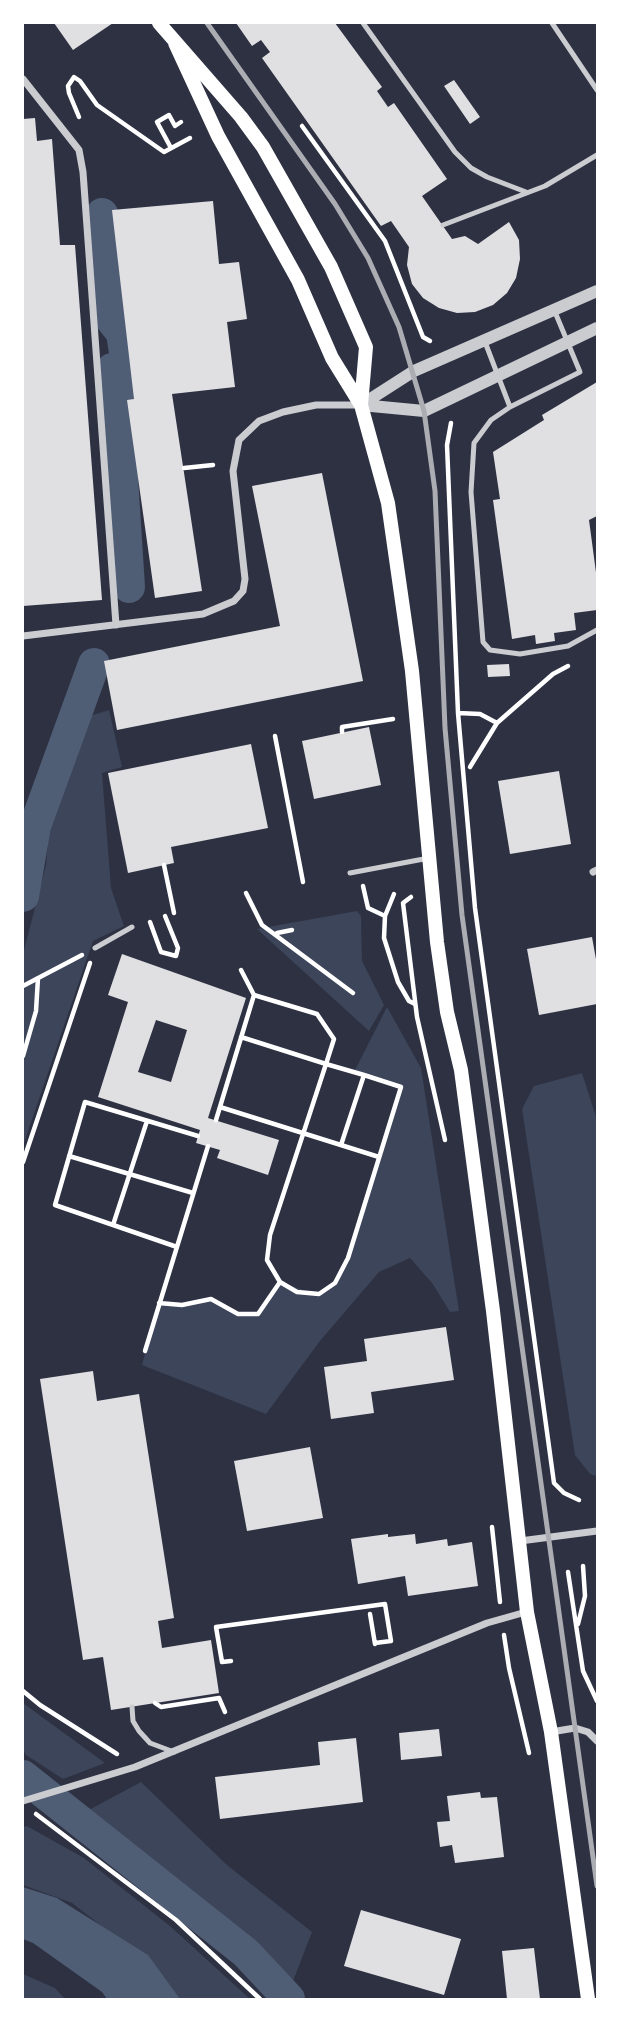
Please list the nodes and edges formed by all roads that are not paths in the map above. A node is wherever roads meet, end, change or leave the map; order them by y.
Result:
1 (159, 23) edge
2 (363, 23) edge
3 (552, 23) edge
4 (175, 43) junction
5 (23, 79) edge
6 (597, 90) edge
7 (597, 155) edge
8 (526, 192) junction
9 (443, 225) dead end
10 (597, 291) edge
11 (555, 312) junction
12 (597, 328) edge
13 (485, 342) junction
14 (568, 344) junction
15 (499, 378) junction
16 (361, 405) junction
17 (510, 407) junction
18 (116, 625) junction
19 (597, 630) edge
20 (23, 636) edge
21 (429, 858) junction
22 (350, 873) dead end
23 (132, 927) dead end
24 (95, 948) road end
25 (597, 1531) edge
26 (520, 1541) junction
27 (527, 1612) junction
28 (132, 1707) dead end
29 (551, 1732) junction
30 (597, 1741) edge
31 (174, 1752) junction
32 (23, 1801) edge
33 (588, 1999) edge

1 - 4 main road
2 - 8 lane
3 - 6 lane
4 - 16 main road
4 - 16 main road
5 - 18 street
7 - 8 lane
8 - 9 lane
10 - 11 street
11 - 13 street
11 - 14 lane
12 - 14 street
13 - 15 lane
13 - 16 street
14 - 15 street
14 - 17 lane
15 - 16 street
15 - 17 lane
16 - 18 street
16 - 21 main road
17 - 19 lane
18 - 20 street
21 - 22 lane
21 - 26 main road
23 - 24 lane
25 - 26 street
26 - 27 main road
27 - 29 main road
27 - 31 street
28 - 31 lane
29 - 30 street
29 - 33 main road
31 - 32 street

